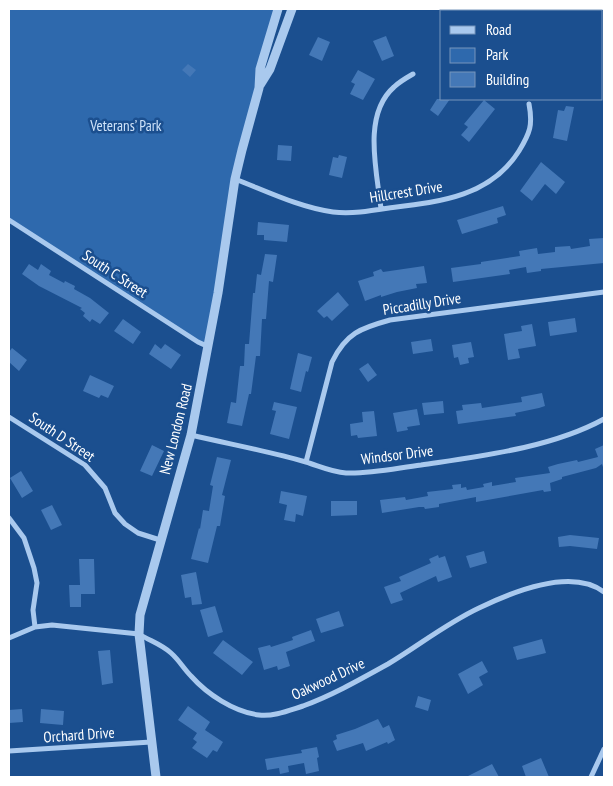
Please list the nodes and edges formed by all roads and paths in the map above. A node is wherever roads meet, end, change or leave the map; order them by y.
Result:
1 (278, 9) edge
2 (292, 9) edge
3 (412, 74) dead end
4 (259, 88) junction
5 (529, 104) dead end
6 (235, 179) junction
7 (381, 209) junction
8 (9, 220) edge
9 (604, 292) edge
10 (209, 347) junction
11 (9, 417) edge
12 (604, 419) edge
13 (191, 435) junction
14 (306, 462) junction
15 (9, 518) edge
16 (160, 540) junction
17 (604, 592) edge
18 (35, 627) junction
19 (139, 634) junction
20 (9, 638) edge
21 (151, 742) junction
22 (604, 750) edge
23 (9, 751) edge
24 (156, 777) edge
25 (591, 777) edge

1 - 4 street, New London Road
2 - 4 street, New London Road
3 - 7 street
4 - 6 street, New London Road
5 - 7 street, Hillcrest Drive
6 - 7 street, Hillcrest Drive
6 - 10 street, New London Road
8 - 10 street, South C Street
9 - 14 street, Piccadilly Drive
10 - 13 street, New London Road
11 - 16 street, South D Street
12 - 14 street, Windsor Drive
13 - 14 street, Windsor Drive
13 - 16 street, New London Road
15 - 18 street
16 - 19 street, New London Road
17 - 19 street, Oakwood Drive
18 - 19 street, Oakwood Drive
18 - 20 street, Oakwood Drive
19 - 21 street, New London Road
21 - 23 street, Orchard Drive
21 - 24 street, New London Road
22 - 25 street

